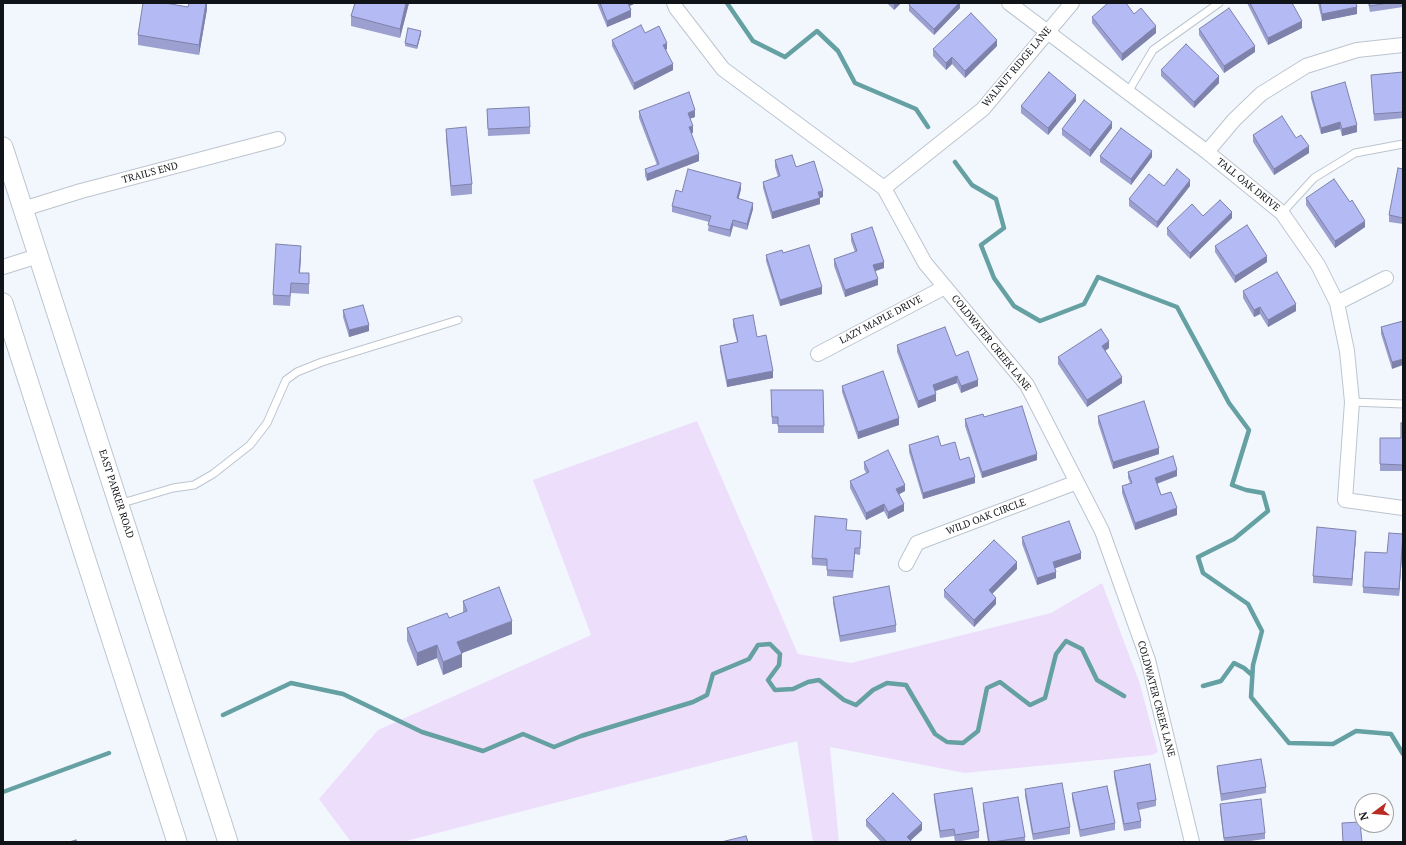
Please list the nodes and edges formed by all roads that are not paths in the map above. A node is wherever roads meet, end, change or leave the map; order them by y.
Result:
1 (674, 3) edge
2 (1009, 3) edge
3 (1072, 3) edge
4 (1219, 3) edge
5 (1046, 32) junction
6 (1403, 45) edge
7 (1128, 92) junction
8 (278, 139) dead end
9 (1403, 144) edge
10 (3, 147) edge
11 (1207, 152) junction
12 (884, 188) junction
13 (23, 209) junction
14 (1282, 213) junction
15 (38, 256) junction
16 (3, 267) edge
17 (1386, 278) dead end
18 (945, 287) junction
19 (3, 303) edge
20 (1338, 304) junction
21 (458, 320) dead end
22 (818, 354) dead end
23 (1352, 402) junction
24 (1403, 404) edge
25 (1077, 482) junction
26 (119, 504) junction
27 (1403, 508) edge
28 (906, 564) dead end
29 (177, 842) edge
30 (228, 842) edge
31 (1192, 842) edge

1 - 12 street, COLDWATER CREEK LANE
2 - 5 street, TALL OAK DRIVE
3 - 5 street, WALNUT RIDGE LANE
4 - 7 lane
5 - 7 street, TALL OAK DRIVE
5 - 12 street, WALNUT RIDGE LANE
6 - 11 street
7 - 11 street, TALL OAK DRIVE
8 - 13 street, TRAIL'S END
9 - 14 lane
10 - 13 main road, EAST PARKER ROAD
11 - 14 street, TALL OAK DRIVE
12 - 18 street, COLDWATER CREEK LANE
13 - 15 main road, EAST PARKER ROAD
14 - 20 street, TALL OAK DRIVE
15 - 16 street
15 - 26 main road, EAST PARKER ROAD
17 - 20 street
18 - 22 street, LAZY MAPLE DRIVE
18 - 25 street, COLDWATER CREEK LANE
19 - 29 main road
20 - 23 street, TALL OAK DRIVE
21 - 26 lane
23 - 24 lane
23 - 27 street, TALL OAK DRIVE
25 - 28 street, WILD OAK CIRCLE
25 - 31 street, COLDWATER CREEK LANE
26 - 30 main road, EAST PARKER ROAD

